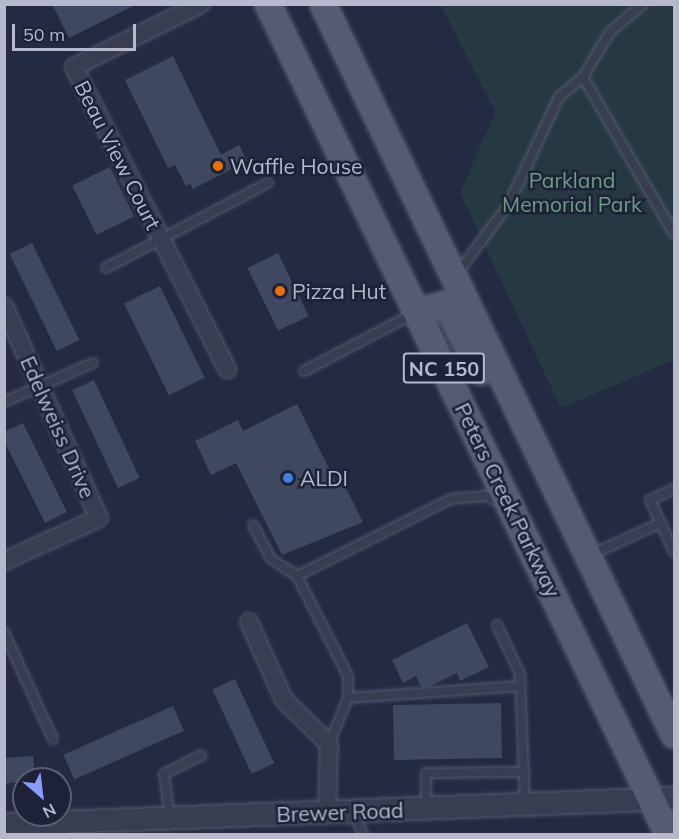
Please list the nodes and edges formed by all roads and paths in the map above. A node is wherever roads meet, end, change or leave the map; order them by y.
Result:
1 (201, 4) edge
2 (268, 4) edge
3 (323, 4) edge
4 (643, 4) edge
5 (583, 77) junction
6 (268, 183) dead end
7 (675, 234) edge
8 (162, 240) junction
9 (106, 268) dead end
10 (454, 277) junction
11 (4, 306) edge
12 (417, 312) junction
13 (93, 363) dead end
14 (227, 369) dead end
15 (304, 371) dead end
16 (40, 386) junction
17 (4, 402) edge
18 (675, 489) edge
19 (510, 505) junction
20 (661, 523) junction
21 (253, 525) dead end
22 (586, 551) junction
23 (675, 552) edge
24 (4, 561) edge
25 (297, 576) junction
26 (249, 622) dead end
27 (497, 625) dead end
28 (4, 632) edge
29 (521, 686) junction
30 (348, 698) junction
31 (672, 721) edge
32 (53, 739) dead end
33 (329, 744) junction
34 (202, 755) dead end
35 (525, 772) junction
36 (664, 799) edge
37 (525, 804) junction
38 (426, 808) junction
39 (352, 811) junction
40 (327, 812) junction
41 (170, 818) junction
42 (4, 824) edge
43 (31, 829) edge
44 (363, 834) edge
45 (668, 834) edge

1 - 8 street, Beau View Court
2 - 12 main road, Peters Creek Parkway / NC 150
3 - 10 main road, NC 150
4 - 5 lane
5 - 7 lane
5 - 10 lane
6 - 8 lane
8 - 9 lane
8 - 14 street, Beau View Court
10 - 22 main road, NC 150
11 - 16 street, Edelweiss Drive
12 - 15 lane
12 - 19 main road, Peters Creek Parkway / NC 150
12 - 22 main road
13 - 16 lane
16 - 17 lane
16 - 24 street, Edelweiss Drive
18 - 20 lane
19 - 25 lane
19 - 36 main road, Peters Creek Parkway / NC 150
20 - 22 lane
20 - 23 lane
21 - 25 lane
22 - 31 main road, NC 150
25 - 30 lane
26 - 33 street
27 - 29 lane
28 - 32 lane
29 - 30 lane
29 - 35 lane
30 - 33 lane
33 - 40 street
34 - 41 lane
35 - 37 lane
35 - 38 lane
36 - 37 street, Brewer Road
36 - 45 main road, Peters Creek Parkway / NC 150
37 - 38 street, Brewer Road
38 - 39 street, Brewer Road
39 - 40 street, Brewer Road
39 - 44 lane
40 - 41 street, Brewer Road
41 - 43 street, Brewer Road
42 - 43 street, Brewer Road

